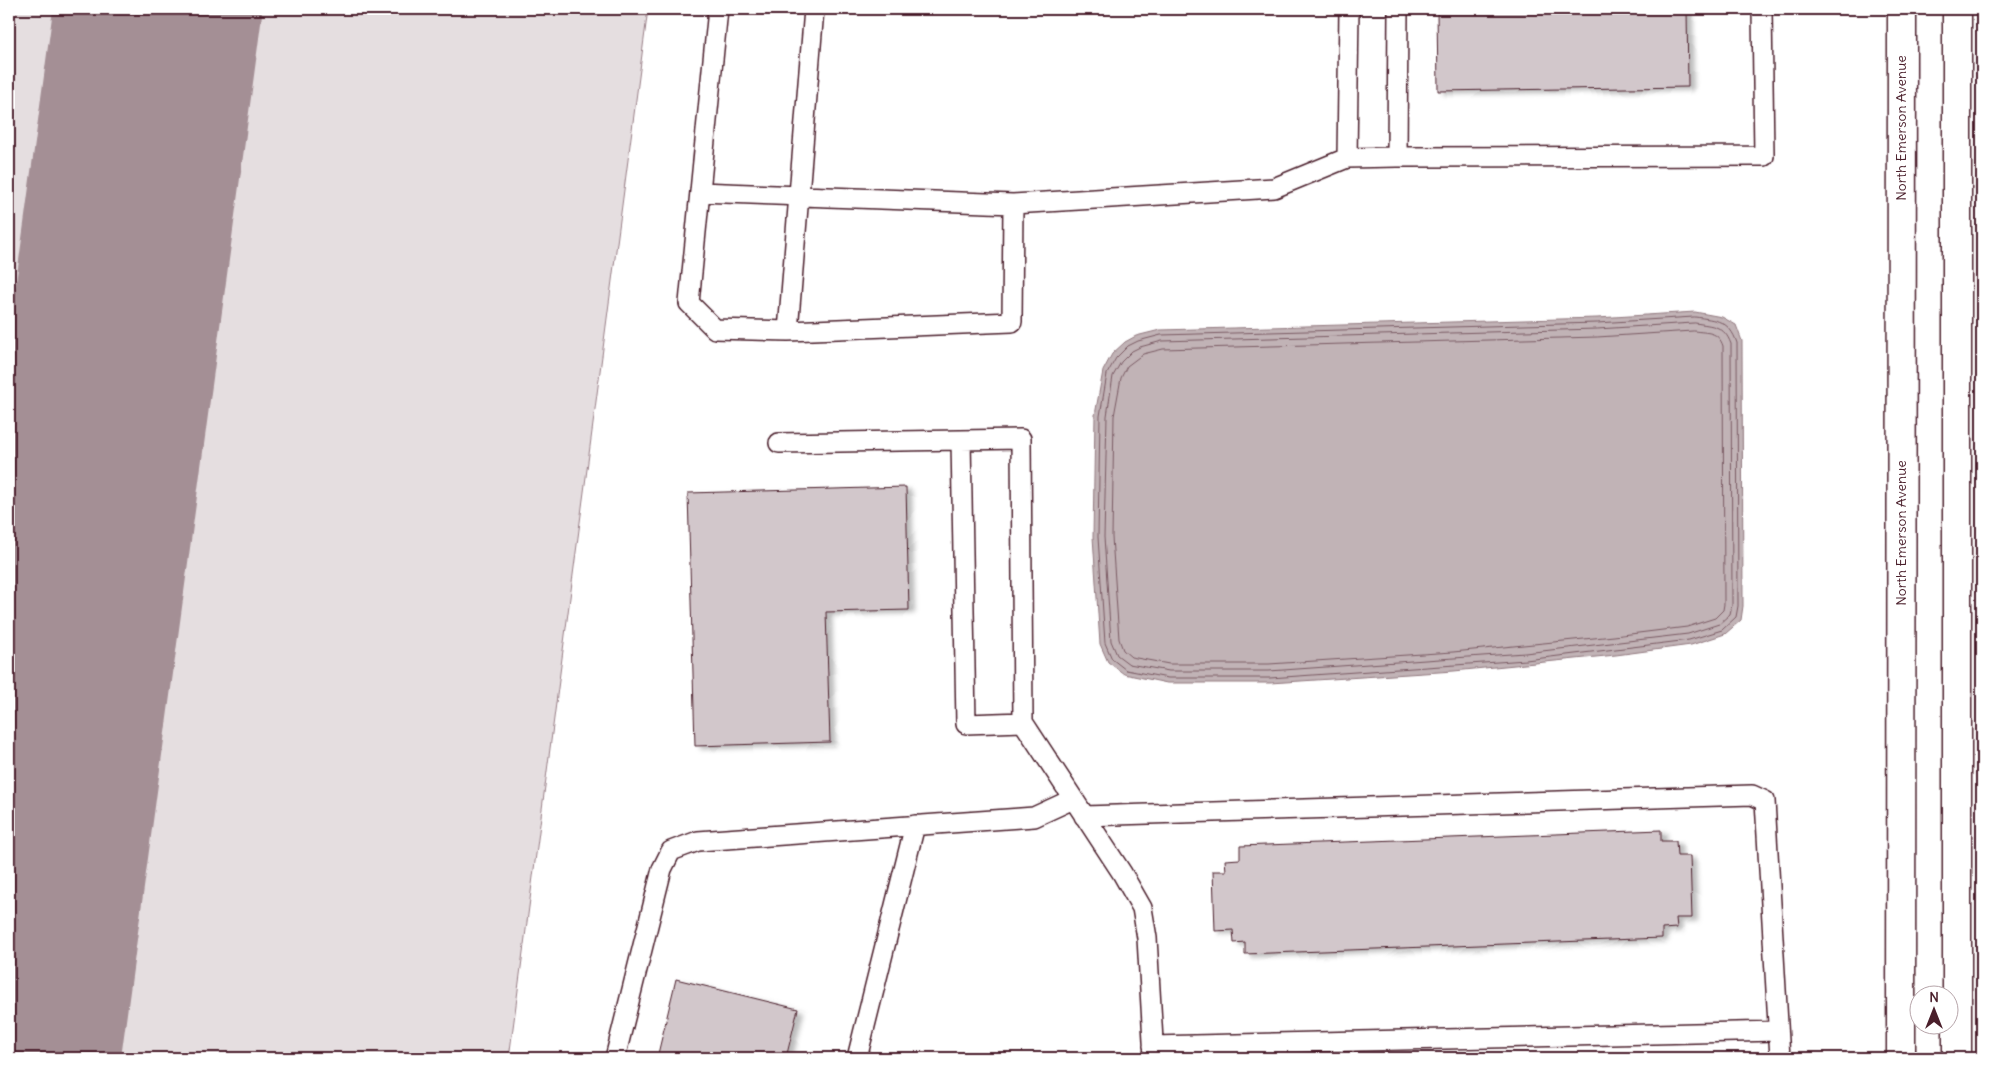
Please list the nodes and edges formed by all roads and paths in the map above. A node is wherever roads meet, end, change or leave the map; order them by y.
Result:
1 (718, 9) edge
2 (814, 9) edge
3 (1349, 9) edge
4 (1398, 9) edge
5 (1762, 9) edge
6 (1902, 9) edge
7 (1957, 9) edge
8 (1397, 157) junction
9 (1347, 158) junction
10 (700, 192) junction
11 (799, 196) junction
12 (1013, 204) junction
13 (788, 332) junction
14 (960, 440) junction
15 (779, 443) dead end
16 (1023, 722) junction
17 (1073, 799) junction
18 (1084, 816) junction
19 (915, 825) junction
20 (1778, 1031) junction
21 (1154, 1052) edge
22 (615, 1058) edge
23 (857, 1058) edge
24 (1780, 1058) edge
25 (1901, 1058) edge
26 (1958, 1058) edge

1 - 10 lane
2 - 11 lane
3 - 9 lane
4 - 8 lane
5 - 8 lane
6 - 25 main road, North Emerson Avenue
7 - 26 main road
8 - 9 lane
9 - 12 lane
10 - 11 lane
10 - 13 lane
11 - 12 lane
11 - 13 lane
12 - 13 lane
14 - 15 lane
14 - 16 lane
14 - 16 lane
16 - 17 lane
17 - 18 lane
17 - 19 lane
18 - 20 lane
18 - 21 lane
19 - 22 lane
19 - 23 lane
20 - 21 lane
20 - 24 lane

